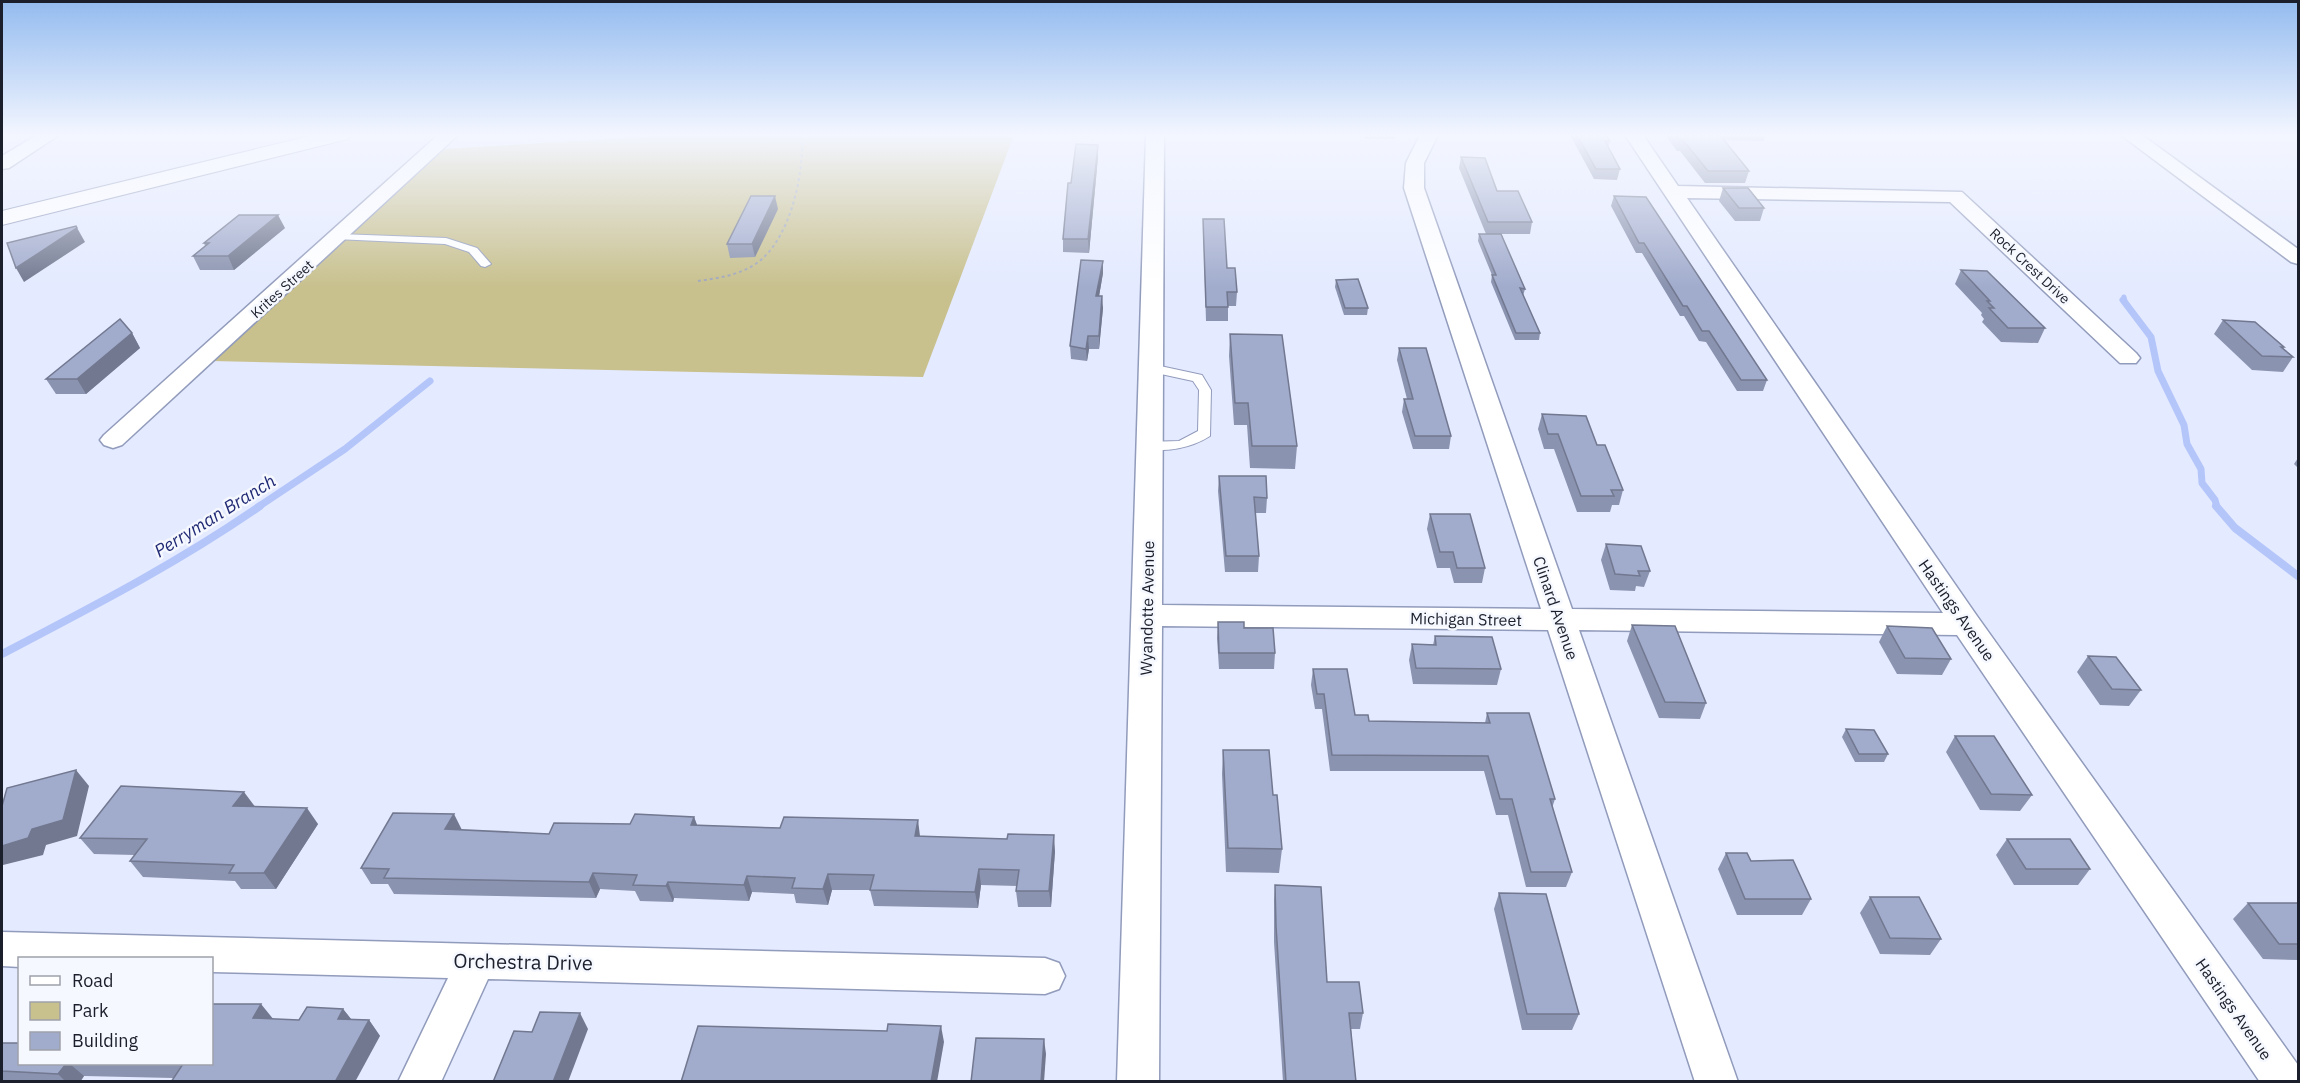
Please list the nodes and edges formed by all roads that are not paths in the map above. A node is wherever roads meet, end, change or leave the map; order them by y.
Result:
1 (135, 186) edge
2 (394, 186) edge
3 (1154, 186) edge
4 (1414, 186) edge
5 (1667, 186) edge
6 (2199, 186) edge
7 (1671, 192) junction
8 (2, 218) edge
9 (339, 237) junction
10 (2298, 258) edge
11 (485, 264) dead end
12 (2128, 358) dead end
13 (1151, 368) junction
14 (113, 440) dead end
15 (1150, 445) junction
16 (1147, 615) junction
17 (1560, 620) junction
18 (1966, 624) junction
19 (2, 949) edge
20 (477, 961) junction
21 (1045, 976) dead end
22 (419, 1082) edge
23 (1138, 1082) edge
24 (1717, 1082) edge
25 (2285, 1082) edge

1 - 8 main road
2 - 9 street, Krites Street
3 - 13 street, Wyandotte Avenue
4 - 17 street, Clinard Avenue
5 - 7 street, Hastings Avenue
6 - 10 street
7 - 12 street, Rock Crest Drive
7 - 18 street, Hastings Avenue
9 - 11 lane
9 - 14 street, Krites Street
13 - 15 street, Wyandotte Avenue
13 - 15 lane
15 - 16 street, Wyandotte Avenue
16 - 17 street, Michigan Street
16 - 23 street, Wyandotte Avenue
17 - 18 street, Michigan Street
17 - 24 street, Clinard Avenue
18 - 25 street, Hastings Avenue
19 - 20 street, Orchestra Drive
20 - 21 street, Orchestra Drive
20 - 22 street

